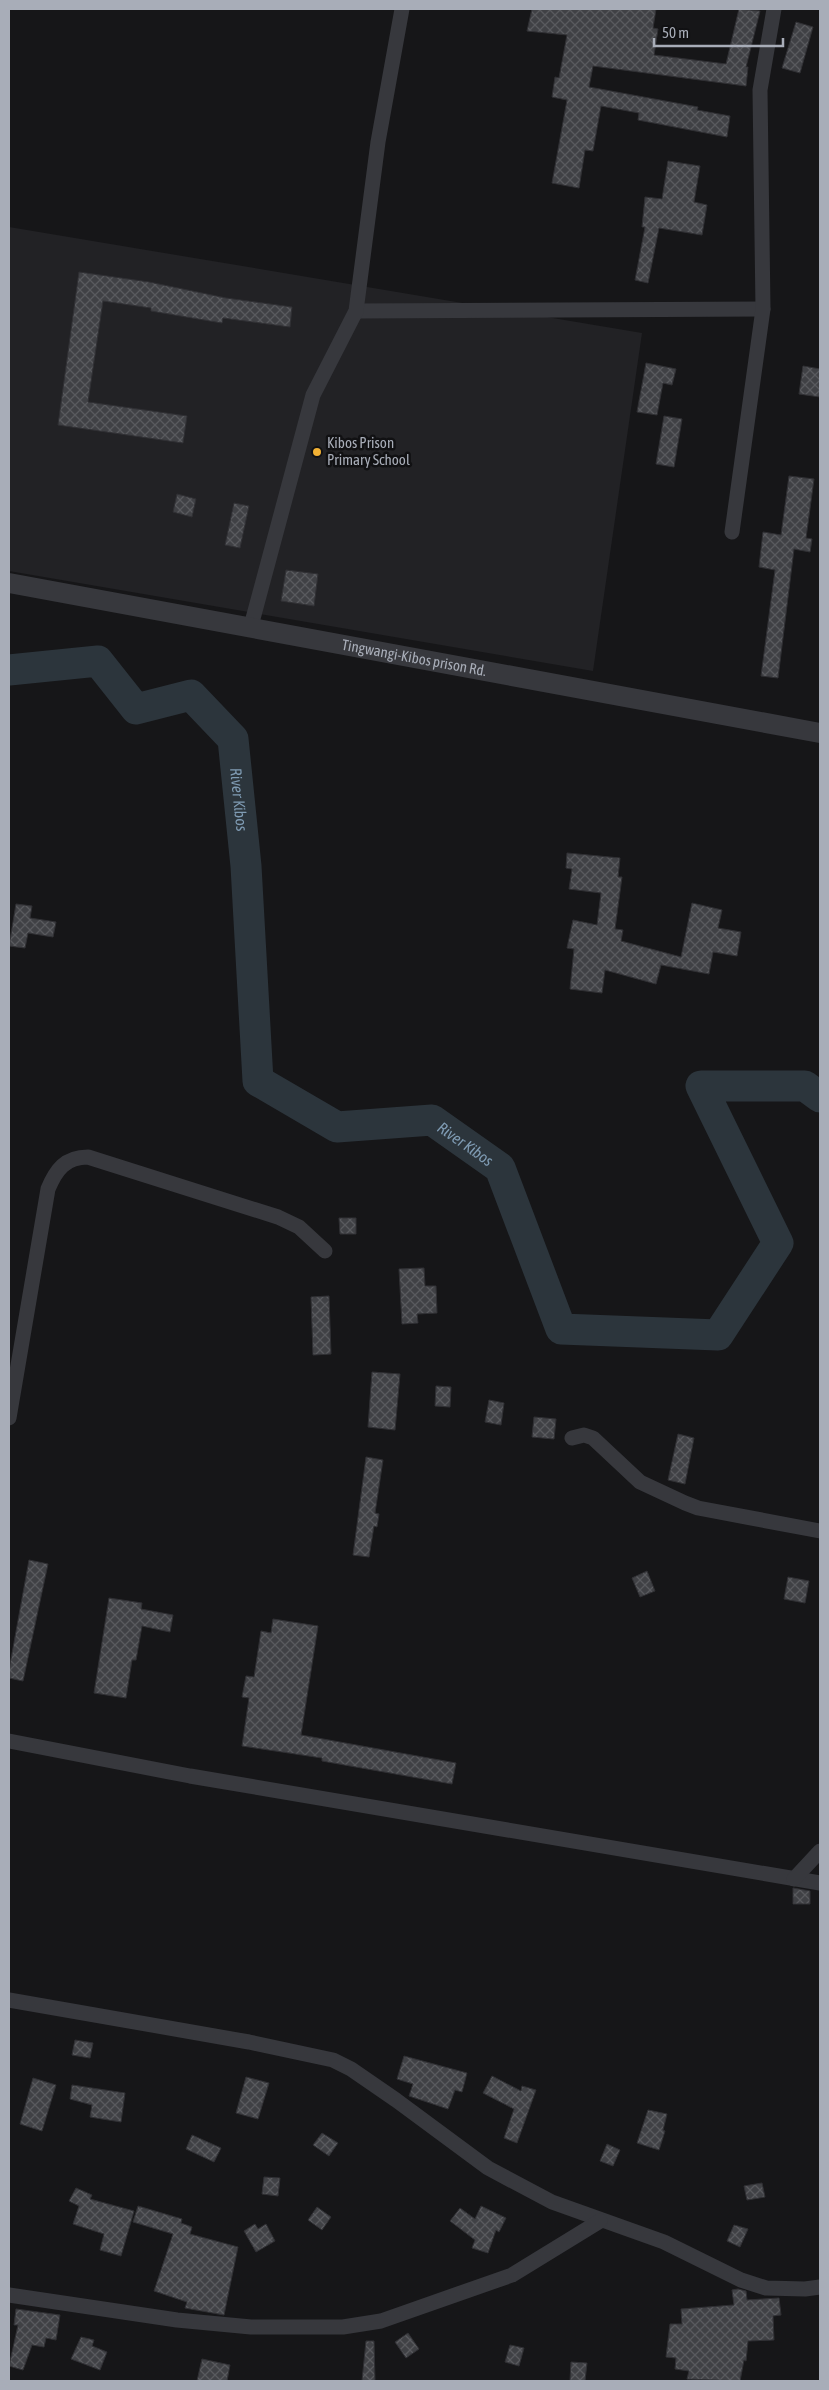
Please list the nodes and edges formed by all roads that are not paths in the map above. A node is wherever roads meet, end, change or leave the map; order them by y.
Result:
1 (402, 9) edge
2 (774, 9) edge
3 (763, 309) junction
4 (356, 311) junction
5 (732, 532) dead end
6 (9, 583) edge
7 (251, 626) junction
8 (820, 733) edge
9 (325, 1251) dead end
10 (9, 1418) edge
11 (572, 1438) dead end
12 (820, 1531) edge
13 (9, 1741) edge
14 (820, 1850) edge
15 (794, 1880) junction
16 (820, 1883) edge
17 (9, 2000) edge
18 (600, 2221) junction
19 (820, 2287) edge
20 (9, 2296) edge

1 - 4 street
2 - 3 street
3 - 4 street
3 - 5 street
4 - 7 street
6 - 7 street, Tingwangi-Kibos prison Rd.
7 - 8 street, Tingwangi-Kibos prison Rd.
9 - 10 street
11 - 12 street
13 - 15 street
14 - 15 street
15 - 16 street
17 - 18 street
18 - 19 street
18 - 20 street

